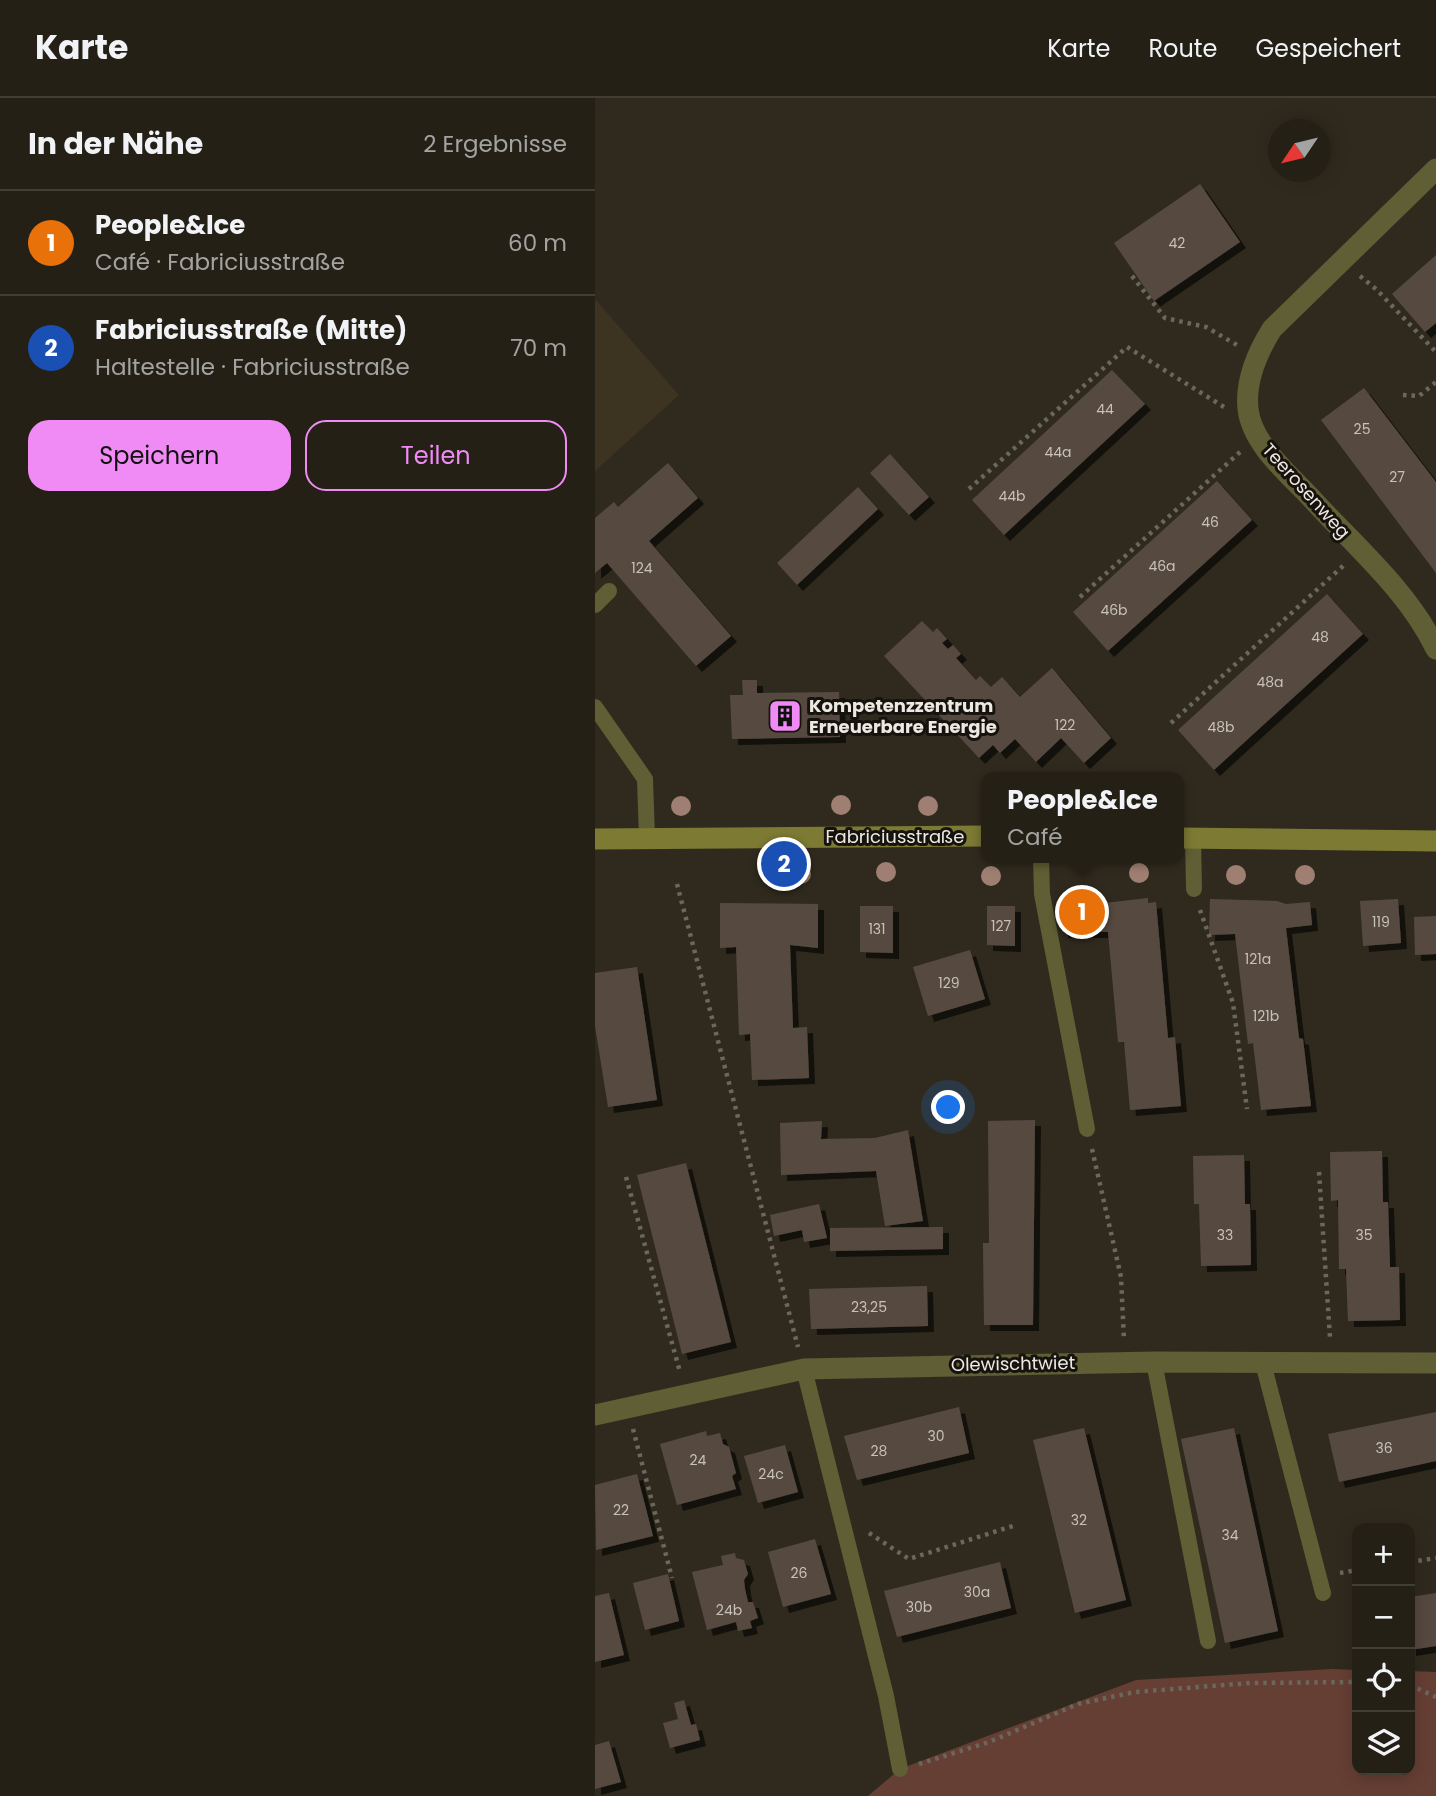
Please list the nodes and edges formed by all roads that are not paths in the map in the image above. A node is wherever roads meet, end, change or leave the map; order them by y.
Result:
1 (1436, 169) edge
2 (609, 591) dead end
3 (595, 605) edge
4 (1436, 649) edge
5 (595, 707) edge
6 (981, 836) edge
7 (647, 838) junction
8 (1186, 838) edge
9 (595, 839) edge
10 (1436, 841) edge
11 (1041, 863) edge
12 (1193, 889) road end
13 (1087, 1129) road end
14 (1154, 1362) junction
15 (1263, 1363) junction
16 (1436, 1363) edge
17 (804, 1369) junction
18 (595, 1415) edge
19 (1323, 1593) dead end
20 (1208, 1641) dead end
21 (900, 1769) road end

1 - 4 street, Teerosenweg
2 - 3 lane
5 - 7 lane
6 - 7 street, Fabriciusstraße
7 - 9 street, Fabriciusstraße
8 - 10 street
8 - 12 lane
11 - 13 lane
14 - 15 street, Olewischtwiet
14 - 17 street, Olewischtwiet
14 - 20 lane
15 - 16 street, Olewischtwiet
15 - 19 lane
17 - 18 street, Olewischtwiet
17 - 21 lane

